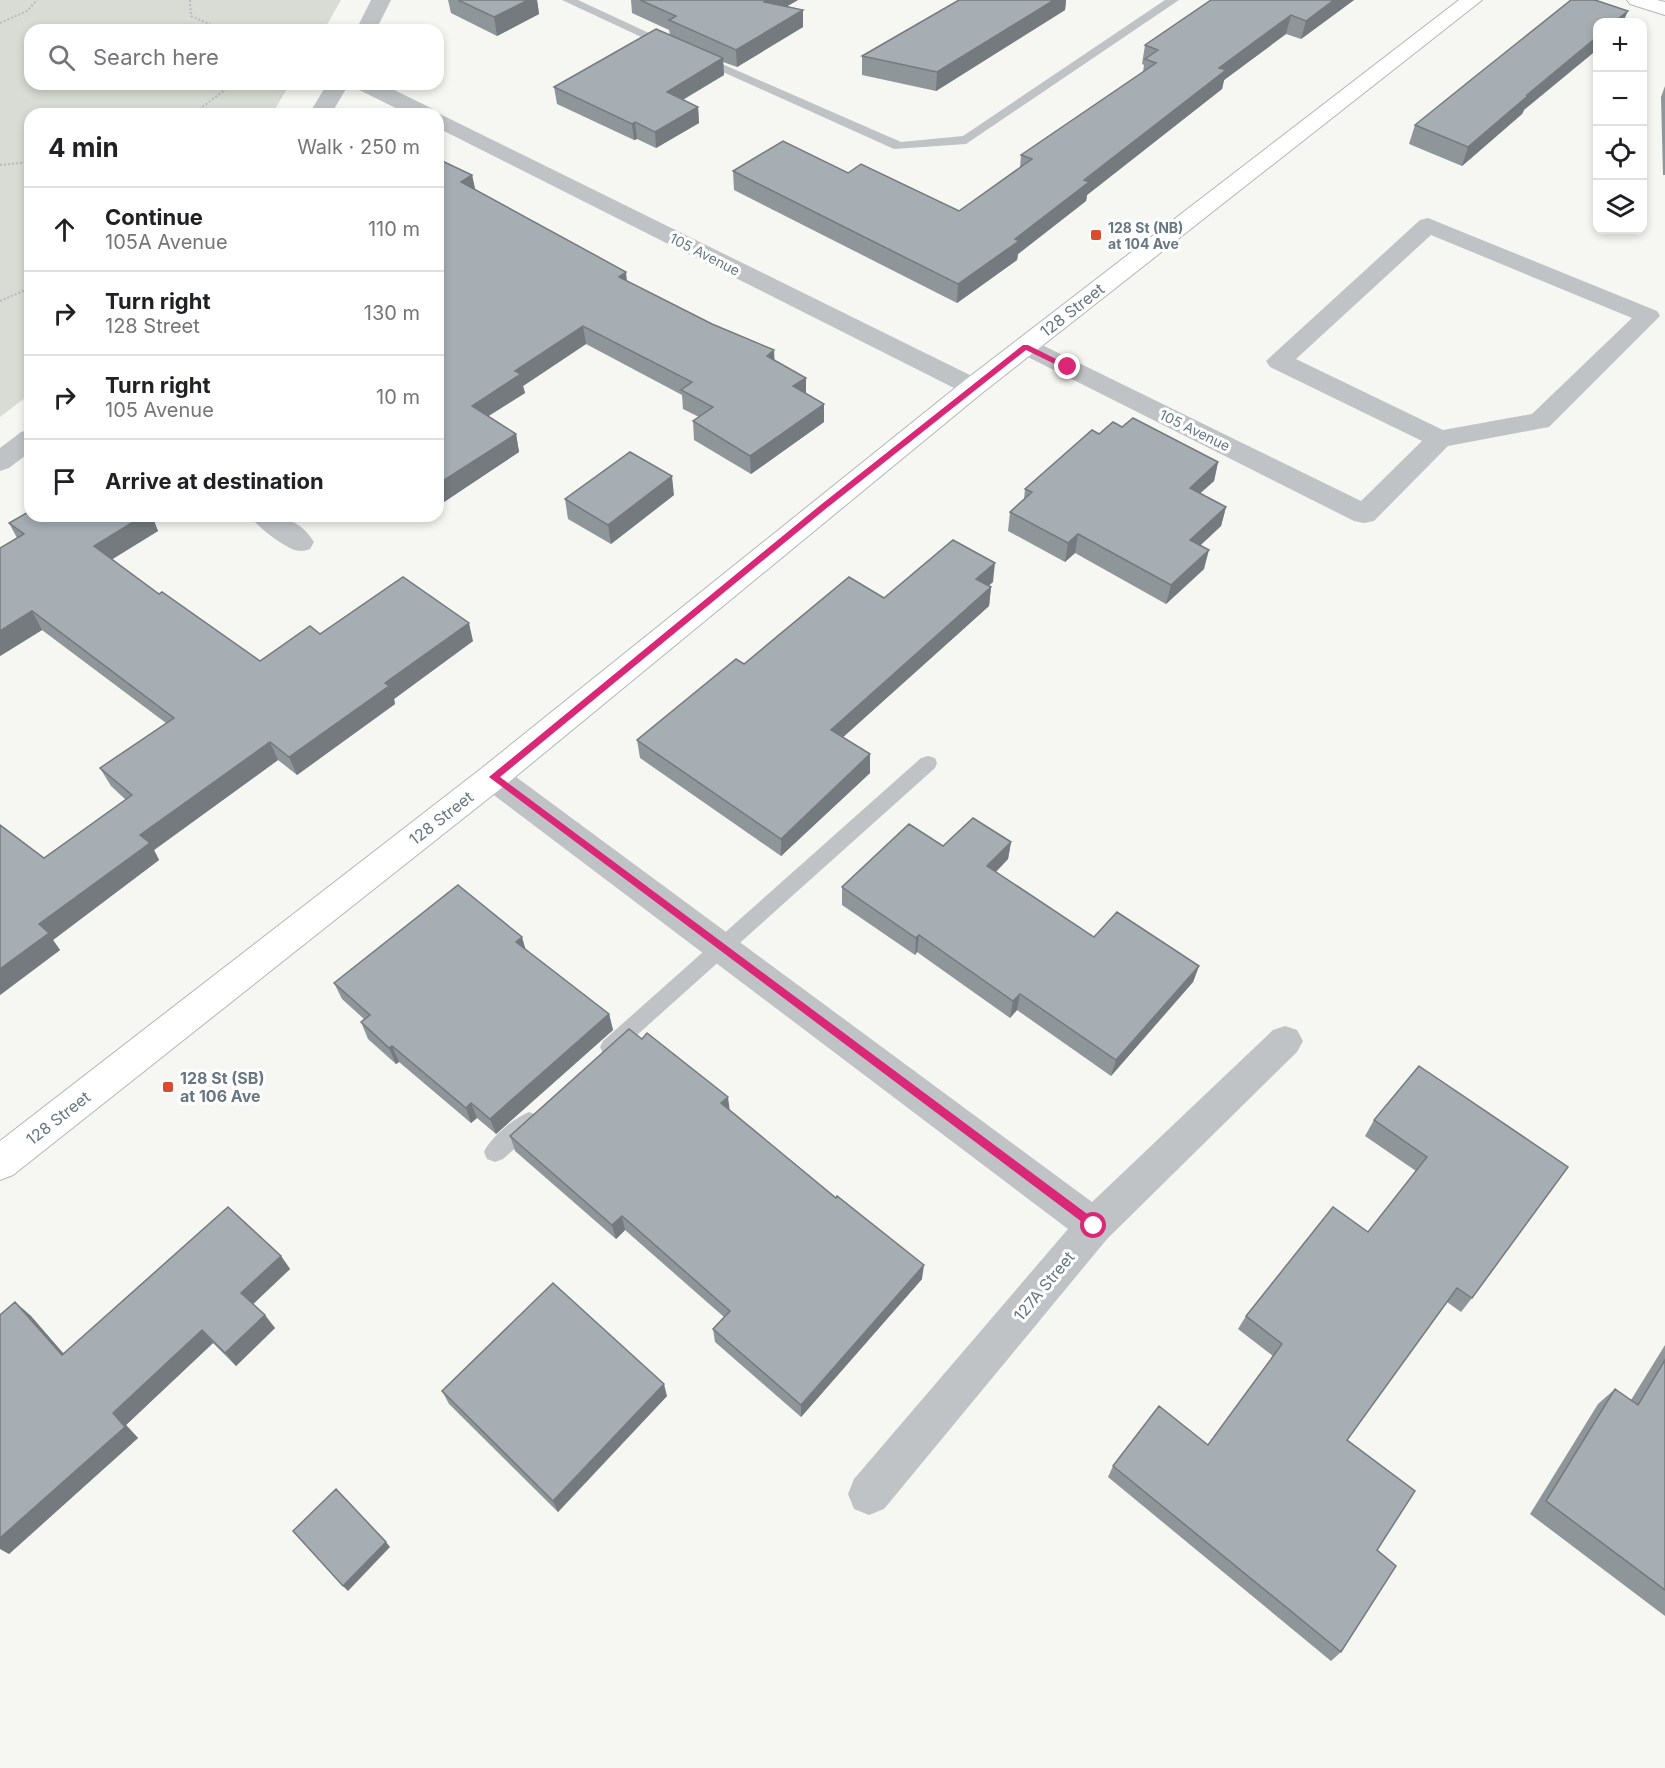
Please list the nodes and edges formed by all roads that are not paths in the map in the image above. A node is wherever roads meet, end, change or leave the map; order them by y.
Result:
1 (381, 0) edge
2 (568, 0) edge
3 (1173, 0) edge
4 (1472, 0) edge
5 (1637, 0) edge
6 (1665, 9) edge
7 (369, 24) edge
8 (334, 90) edge
9 (377, 90) edge
10 (324, 108) edge
11 (413, 108) edge
12 (444, 123) edge
13 (1025, 346) junction
14 (973, 387) junction
15 (1440, 439) junction
16 (24, 443) edge
17 (0, 462) edge
18 (272, 522) edge
19 (300, 542) dead end
20 (928, 763) dead end
21 (493, 777) junction
22 (721, 947) junction
23 (1285, 1041) dead end
24 (597, 1059) edge
25 (546, 1106) edge
26 (495, 1152) dead end
27 (0, 1163) edge
28 (1094, 1226) junction
29 (869, 1494) dead end

1 - 7 street
2 - 3 lane
4 - 13 main road, 128 Street
5 - 6 main road
8 - 10 street
9 - 11 street
12 - 14 street, 105 Avenue
13 - 14 main road, 128 Street
13 - 15 street, 105 Avenue
14 - 21 main road, 128 Street
15 - 15 street
16 - 17 street
18 - 19 street
20 - 22 lane
21 - 22 street
21 - 27 main road, 128 Street
22 - 24 lane
22 - 28 street
23 - 28 street, 127A Street
25 - 26 lane
28 - 29 street, 127A Street

